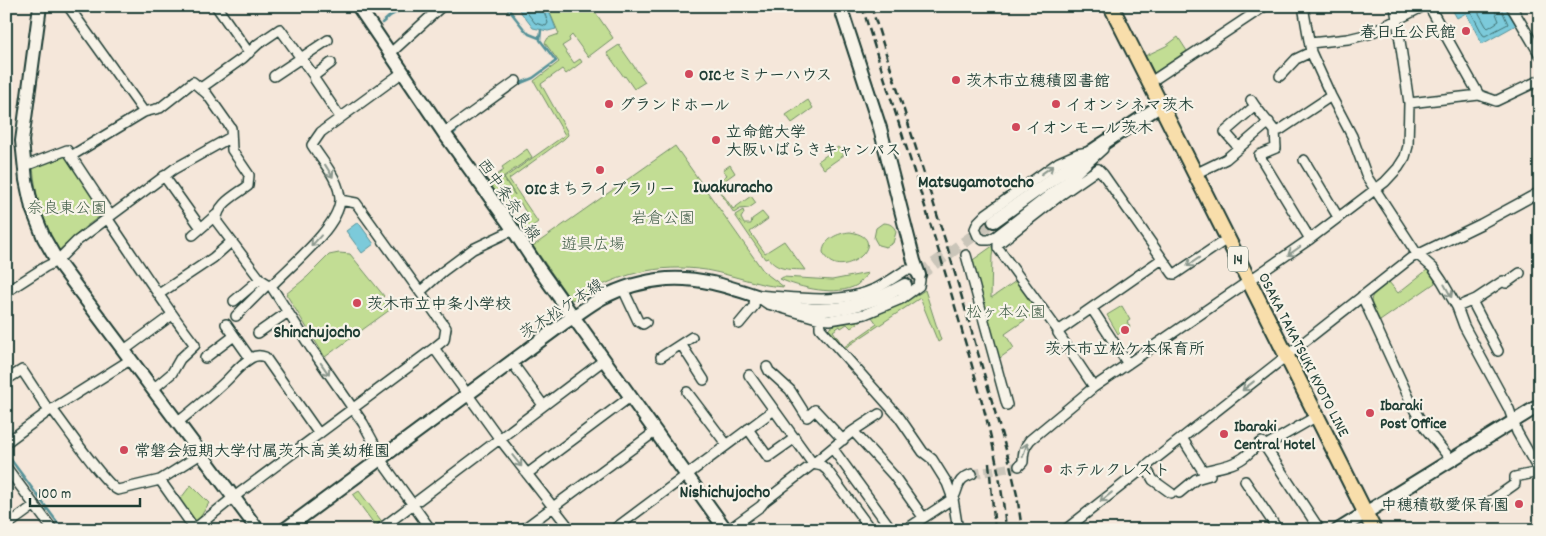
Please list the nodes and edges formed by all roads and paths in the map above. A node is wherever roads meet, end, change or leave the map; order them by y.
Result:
1 (40, 6) edge
2 (68, 6) edge
3 (216, 6) edge
4 (358, 6) edge
5 (442, 6) edge
6 (840, 6) edge
7 (1110, 6) edge
8 (1265, 6) edge
9 (1303, 6) edge
10 (1395, 6) edge
11 (1424, 6) edge
12 (1429, 6) edge
13 (1511, 6) edge
14 (1398, 20) junction
15 (328, 40) dead end
16 (1311, 47) junction
17 (390, 52) junction
18 (249, 53) junction
19 (1540, 55) edge
20 (301, 58) junction
21 (332, 63) dead end
22 (403, 72) junction
23 (274, 76) dead end
24 (314, 76) junction
25 (1280, 76) dead end
26 (1540, 80) edge
27 (516, 81) dead end
28 (1149, 83) junction
29 (201, 88) junction
30 (1480, 95) junction
31 (1331, 96) junction
32 (1408, 103) junction
33 (1160, 105) junction
34 (144, 112) junction
35 (340, 117) junction
36 (1269, 122) junction
37 (1280, 130) dead end
38 (444, 133) junction
39 (1115, 135) junction
40 (231, 137) junction
41 (1239, 148) junction
42 (1092, 151) junction
43 (72, 156) junction
44 (1304, 160) dead end
45 (25, 166) junction
46 (1195, 174) junction
47 (164, 176) junction
48 (1374, 190) junction
49 (1540, 192) edge
50 (340, 200) junction
51 (216, 215) junction
52 (108, 216) junction
53 (1338, 217) junction
54 (994, 221) tunnel mouth
55 (201, 228) junction
56 (513, 230) junction
57 (193, 234) dead end
58 (1227, 239) junction
59 (1310, 239) junction
60 (231, 242) junction
61 (1417, 254) junction
62 (966, 256) dead end
63 (1162, 259) junction
64 (57, 261) junction
65 (913, 269) junction
66 (1520, 273) dead end
67 (260, 279) junction
68 (1249, 282) junction
69 (269, 285) junction
70 (905, 285) tunnel mouth
71 (623, 289) junction
72 (6, 292) edge
73 (420, 292) junction
74 (159, 294) junction
75 (755, 295) junction
76 (1362, 296) junction
77 (234, 301) dead end
78 (1472, 301) junction
79 (1457, 307) junction
80 (1092, 309) junction
81 (288, 312) junction
82 (172, 315) junction
83 (236, 316) dead end
84 (573, 317) junction
85 (820, 320) junction
86 (646, 322) dead end
87 (226, 324) dead end
88 (739, 324) dead end
89 (1060, 330) junction
90 (258, 333) dead end
91 (234, 336) junction
92 (692, 337) dead end
93 (681, 344) junction
94 (434, 348) junction
95 (1498, 350) dead end
96 (126, 356) junction
97 (1287, 356) junction
98 (661, 357) dead end
99 (205, 358) dead end
100 (250, 358) junction
101 (604, 360) junction
102 (1128, 364) junction
103 (767, 367) dead end
104 (516, 368) dead end
105 (749, 375) dead end
106 (6, 380) edge
107 (704, 380) dead end
108 (1094, 387) junction
109 (152, 390) junction
110 (687, 392) dead end
111 (467, 393) junction
112 (630, 396) junction
113 (543, 405) junction
114 (1007, 405) dead end
115 (1540, 405) edge
116 (353, 409) junction
117 (51, 410) junction
118 (774, 410) junction
119 (879, 414) dead end
120 (1317, 416) junction
121 (1514, 421) junction
122 (178, 423) junction
123 (748, 429) junction
124 (656, 431) junction
125 (853, 432) junction
126 (319, 434) junction
127 (499, 438) junction
128 (795, 438) junction
129 (1182, 438) junction
130 (6, 440) edge
131 (843, 440) junction
132 (726, 445) junction
133 (1265, 446) junction
134 (833, 449) junction
135 (201, 454) junction
136 (381, 458) junction
137 (1452, 461) junction
138 (813, 464) junction
139 (1019, 466) dead end
140 (1145, 466) junction
141 (6, 467) edge
142 (1539, 472) edge
143 (527, 474) junction
144 (972, 474) tunnel mouth
145 (1206, 474) junction
146 (687, 475) junction
147 (160, 480) junction
148 (1246, 481) dead end
149 (234, 497) junction
150 (953, 499) junction
151 (1488, 503) dead end
152 (413, 504) junction
153 (35, 505) junction
154 (553, 506) junction
155 (1366, 512) junction
156 (923, 517) junction
157 (6, 526) edge
158 (194, 529) edge
159 (54, 530) edge
160 (258, 530) edge
161 (284, 530) edge
162 (379, 530) edge
163 (431, 530) edge
164 (522, 530) edge
165 (571, 530) edge
166 (614, 530) edge
167 (727, 530) edge
168 (872, 530) edge
169 (892, 530) edge
170 (905, 530) edge
171 (958, 530) edge
172 (1065, 530) edge
173 (1278, 530) edge
174 (1320, 530) edge
175 (1338, 530) edge
176 (1374, 530) edge

1 - 45 street
2 - 34 street
3 - 18 street
4 - 17 street, 西中条奈良線
5 - 17 street
6 - 65 street
7 - 28 main road, OSAKA TAKATSUKI KYOTO LINE / 14
8 - 28 street
9 - 16 street
10 - 14 street
11 - 14 street
12 - 30 street
13 - 19 street
14 - 16 street
14 - 32 street
15 - 20 street
16 - 25 street
16 - 31 street
17 - 22 street, 西中条奈良線
18 - 20 street
18 - 29 street
20 - 23 street
20 - 24 street
21 - 24 street
22 - 35 street
22 - 38 street, 西中条奈良線
24 - 35 street
26 - 30 street
27 - 38 street
28 - 33 main road, OSAKA TAKATSUKI KYOTO LINE / 14
29 - 34 street
29 - 40 street
30 - 32 street
31 - 37 street
31 - 48 street
32 - 48 street
33 - 39 street
33 - 46 main road, OSAKA TAKATSUKI KYOTO LINE / 14
34 - 43 street
35 -> 50 street
36 - 41 street
36 - 41 street
36 - 59 street
38 - 56 street, 西中条奈良線
39 - 42 street
39 -> 42 street
40 - 47 street
40 - 51 street
41 - 46 street
42 - 54 street
43 - 45 street
43 - 52 street
44 - 53 street
45 - 64 street
46 - 58 main road, OSAKA TAKATSUKI KYOTO LINE / 14
47 - 52 street
47 - 55 street
48 - 53 street
48 - 61 street
49 - 61 street
50 -> 69 street
50 - 73 street
51 - 55 street
51 - 60 street
52 - 64 street
52 - 74 street
53 - 59 street
55 - 57 street
56 - 73 street
56 - 84 street, 西中条奈良線
58 -> 63 street
58 - 68 main road, OSAKA TAKATSUKI KYOTO LINE / 14
59 -> 68 street
60 - 67 street
60 - 74 street
61 - 76 street
61 -> 79 street
62 - 114 street
63 - 80 street
63 - 89 street
64 - 72 street
64 - 96 street
65 - 75 street
65 - 85 street
66 - 78 street
67 - 69 street
67 - 77 street
68 - 97 main road, OSAKA TAKATSUKI KYOTO LINE / 14
68 - 102 street
69 - 81 street
69 - 83 street
70 - 75 street, 茨木松ケ本線
71 - 75 street, 茨木松ケ本線
71 - 84 street, 茨木松ケ本線
71 - 86 street
73 - 94 street
74 - 82 street
75 - 85 street
75 - 88 street
76 - 97 street
76 - 137 street
78 - 79 street
78 - 95 street
79 - 121 street
80 - 89 street
80 - 102 street
81 - 90 street
81 -> 116 street
82 - 96 street
82 - 109 street
84 - 101 street, 西中条奈良線
84 - 111 street, 茨木松ケ本線
85 - 150 street
87 - 91 street
89 - 108 street
91 - 99 street
91 - 100 street
92 - 93 street
93 - 98 street
93 - 107 street
94 - 111 street
94 - 116 street
96 - 109 street
96 - 117 street
97 - 120 main road, OSAKA TAKATSUKI KYOTO LINE / 14
97 -> 129 street
100 - 122 street
100 - 126 street
101 - 112 street, 西中条奈良線
101 - 113 street
102 - 108 street
103 - 131 street
104 - 113 street
105 - 118 street
106 - 117 street
139 -> 108 street
109 - 122 street
110 - 132 street
111 - 127 street
111 - 136 street, 茨木松ケ本線
112 - 124 street, 西中条奈良線
112 - 143 street
113 - 127 street
115 - 121 street
116 - 126 street
116 - 136 street
117 - 130 street
117 - 147 street
118 - 123 street
118 - 128 street
119 - 125 street
120 - 133 street
120 - 155 main road, OSAKA TAKATSUKI KYOTO LINE / 14
121 - 137 street
121 - 142 street
122 - 135 street
123 - 128 street
123 - 132 street
124 - 146 street, 西中条奈良線
124 - 154 street
125 - 131 street
125 - 156 street
126 - 149 street
127 -> 143 street
127 - 152 street
128 - 138 street
129 - 140 street
129 - 145 street
131 - 134 street
132 - 146 street
133 - 145 street
133 - 174 street
134 - 138 street
134 - 169 street
135 - 147 street
135 - 149 street
136 - 152 street
136 - 161 street, 茨木松ケ本線
137 - 155 street
138 - 167 street
138 - 168 street
140 - 145 street
140 -> 172 street
141 - 153 street
142 - 151 street
143 - 154 street
144 - 150 street
146 - 166 street
146 - 167 street, 西中条奈良線
147 - 158 street
148 - 173 street
149 - 158 street
149 - 160 street
150 - 156 street
150 - 171 street
152 - 162 street
152 - 163 street
153 - 157 street
153 - 159 street
154 - 164 street
154 - 165 street
155 - 175 street
155 - 176 main road, OSAKA TAKATSUKI KYOTO LINE / 14
156 - 170 street

